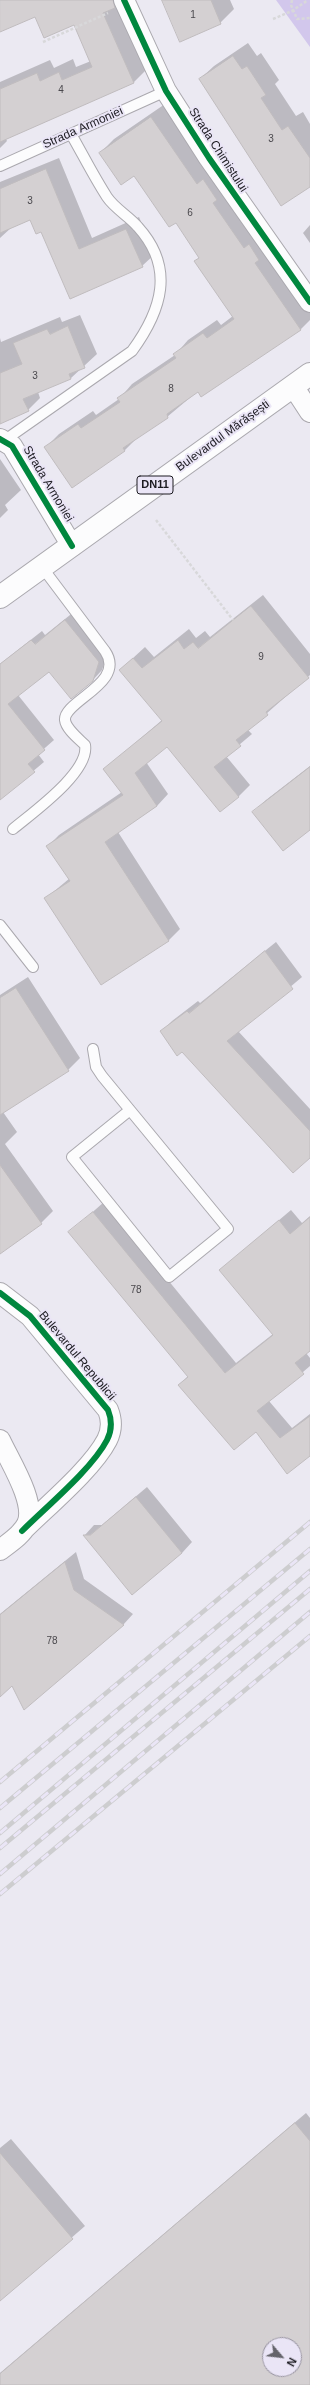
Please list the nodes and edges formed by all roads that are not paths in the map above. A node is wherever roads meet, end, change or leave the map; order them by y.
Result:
1 (125, 3) edge
2 (166, 91) junction
3 (71, 134) junction
4 (0, 166) edge
5 (310, 302) edge
6 (301, 380) edge
7 (310, 412) edge
8 (2, 440) edge
9 (72, 546) junction
10 (42, 567) junction
11 (0, 596) edge
12 (13, 829) dead end
13 (0, 925) edge
14 (33, 967) dead end
15 (93, 1049) dead end
16 (130, 1110) junction
17 (0, 1293) edge
18 (0, 1440) edge
19 (22, 1531) junction
20 (0, 1550) edge

1 - 2 street, Strada Chimistului
2 - 3 lane, Strada Armoniei
2 - 5 street, Strada Chimistului
3 - 4 lane, Strada Armoniei
3 - 8 lane
6 - 7 street
6 - 9 main road, Bulevardul Mărășești / DN11
8 - 9 street, Strada Armoniei
9 - 10 main road, Bulevardul Mărășești / DN11
10 - 11 main road, Bulevardul Mărășești / DN11
10 - 12 lane
13 - 14 lane
15 - 16 lane
16 - 16 lane
17 - 19 street, Bulevardul Republicii
18 - 19 street
19 - 20 street, Bulevardul Republicii

